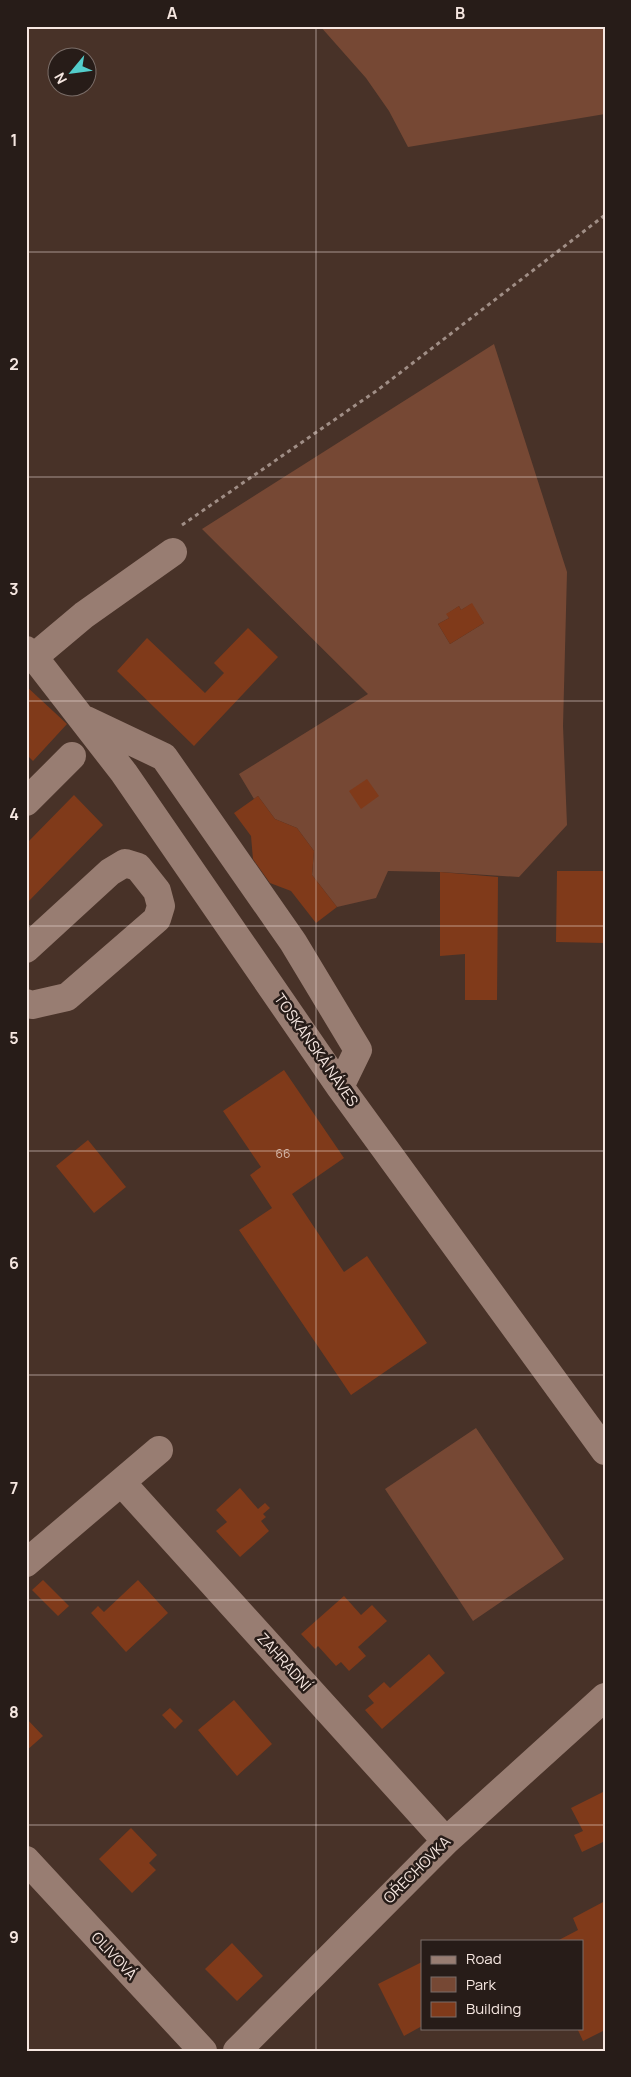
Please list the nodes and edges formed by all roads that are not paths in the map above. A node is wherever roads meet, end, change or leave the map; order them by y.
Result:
1 (174, 542) road end
2 (30, 654) edge
3 (80, 718) junction
4 (72, 756) dead end
5 (26, 802) edge
6 (26, 949) edge
7 (26, 1003) edge
8 (340, 1087) junction
9 (159, 1450) dead end
10 (605, 1451) edge
11 (122, 1483) junction
12 (26, 1562) edge
13 (605, 1697) edge
14 (446, 1841) junction
15 (26, 1860) edge
16 (203, 2051) edge
17 (237, 2051) edge

1 - 2 street
2 - 3 street, TOSKÁNSKÁ NÁVES
3 - 8 street, TOSKÁNSKÁ NÁVES
3 - 8 street
4 - 5 street
6 - 7 street
8 - 10 street, TOSKÁNSKÁ NÁVES
9 - 11 street
11 - 12 street
11 - 14 street, ZAHRADNÍ
13 - 14 street, OŘECHOVKA
14 - 17 street, OŘECHOVKA
15 - 16 street, OLIVOVÁ

